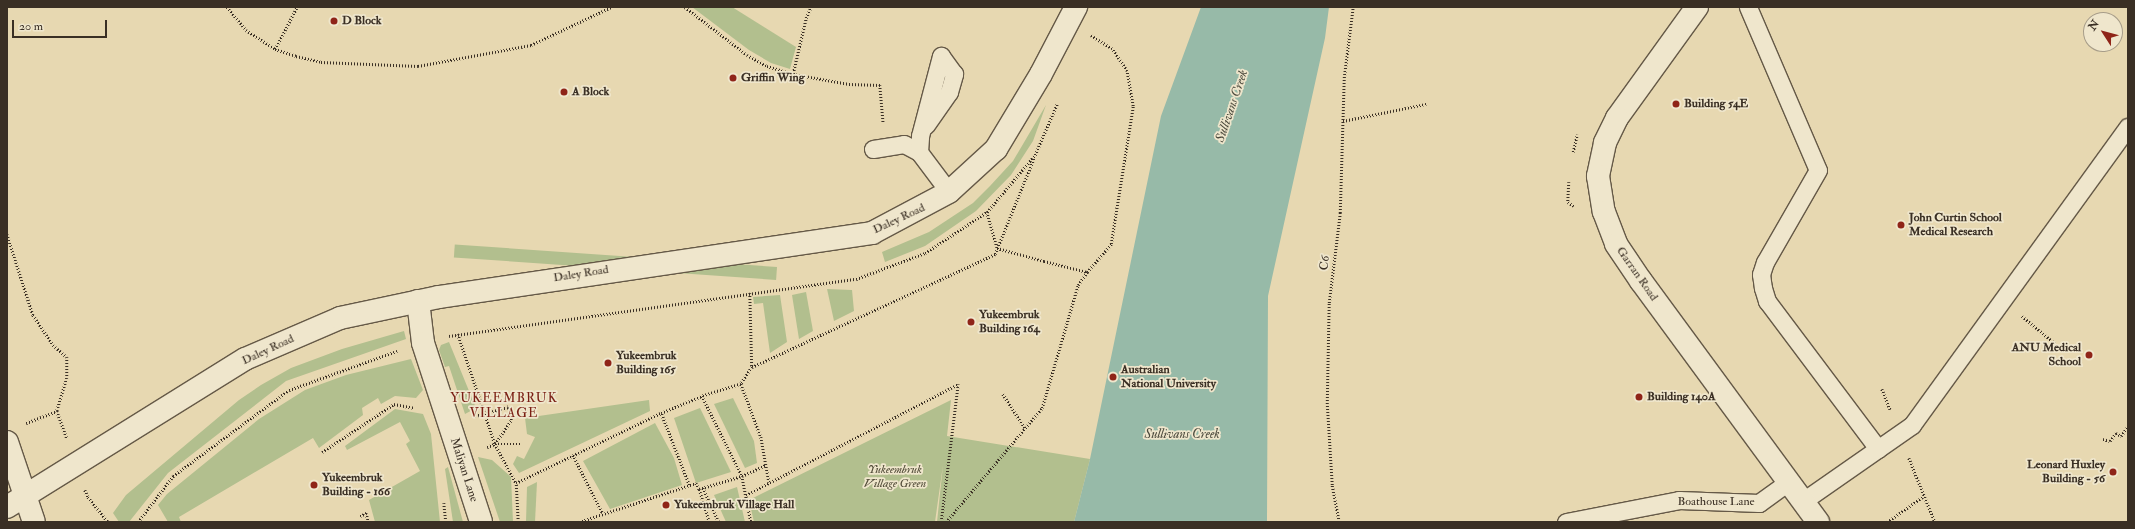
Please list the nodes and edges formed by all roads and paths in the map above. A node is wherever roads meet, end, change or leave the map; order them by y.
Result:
1 (227, 7) edge
2 (297, 7) edge
3 (611, 7) edge
4 (685, 7) edge
5 (811, 7) edge
6 (1076, 7) edge
7 (1353, 7) edge
8 (1697, 7) edge
9 (1748, 7) edge
10 (1091, 36) dead end
11 (275, 49) junction
12 (793, 74) junction
13 (791, 82) dead end
14 (1426, 104) dead end
15 (1343, 121) junction
16 (2128, 127) edge
17 (921, 131) dead end
18 (879, 148) joint
19 (919, 152) junction
20 (1035, 155) dead end
21 (949, 192) junction
22 (987, 212) dead end
23 (7, 234) edge
24 (997, 248) junction
25 (1087, 272) junction
26 (750, 293) dead end
27 (418, 301) junction
28 (2019, 313) dead end
29 (458, 334) dead end
30 (2057, 345) dead end
31 (399, 350) dead end
32 (752, 366) junction
33 (741, 384) junction
34 (1003, 394) dead end
35 (702, 396) junction
36 (494, 410) dead end
37 (661, 413) junction
38 (446, 414) junction
39 (21, 424) dead end
40 (2128, 426) edge
41 (1025, 428) junction
42 (2103, 439) dead end
43 (7, 442) edge
44 (495, 444) junction
45 (522, 444) dead end
46 (1878, 449) junction
47 (322, 452) dead end
48 (573, 455) junction
49 (460, 457) junction
50 (766, 464) junction
51 (742, 476) junction
52 (1789, 481) junction
53 (769, 482) junction
54 (516, 483) junction
55 (689, 485) junction
56 (703, 488) junction
57 (699, 489) junction
58 (746, 495) junction
59 (1924, 495) dead end
60 (88, 498) dead end
61 (16, 501) edge
62 (1803, 501) junction
63 (603, 514) junction
64 (360, 516) dead end
65 (34, 522) edge
66 (108, 522) edge
67 (138, 522) edge
68 (369, 522) edge
69 (481, 522) edge
70 (518, 522) edge
71 (579, 522) edge
72 (709, 522) edge
73 (719, 522) edge
74 (751, 522) edge
75 (941, 522) edge
76 (946, 522) edge
77 (1339, 522) edge
78 (1566, 522) edge
79 (1818, 522) edge
80 (1887, 522) edge

1 - 11 path
2 - 11 path
3 - 11 path
4 - 12 path
5 - 12 path
6 - 21 street, Daley Road
7 - 15 path, C6
8 - 52 street, Garran Road
9 - 46 lane
10 - 25 path
12 - 13 path
12 - 18 path
14 - 15 path
15 - 77 path, C6
16 - 46 lane
17 - 19 lane
18 - 19 lane
19 - 21 lane
20 - 24 path
21 - 27 street, Daley Road
22 - 24 path
23 - 39 path
24 - 25 path
24 - 32 path
25 - 41 path
26 - 32 path
27 - 38 street, Maliyan Lane
27 - 61 street, Daley Road
28 - 30 path
29 - 44 path
31 - 67 path
32 - 33 path
33 - 35 path
33 - 50 path
34 - 41 path
35 - 37 path
35 - 51 path
36 - 44 path
37 - 48 path
37 - 55 path
38 - 47 path
38 - 49 street, Maliyan Lane
40 - 42 path
41 - 76 path
43 - 61 street
44 - 45 path
44 - 49 path
44 - 54 path
46 - 62 lane
48 - 54 path
48 - 63 path
49 - 69 street, Maliyan Lane
50 - 51 path
50 - 53 path
51 - 56 path
51 - 58 path
52 - 62 street, Garran Road
52 - 78 lane, Boathouse Lane
53 - 58 path
53 - 75 path
54 - 70 path
55 - 57 path
55 - 63 path
56 - 57 path
56 - 73 path
57 - 72 path
58 - 74 path
59 - 80 path
60 - 66 path
61 - 65 street
62 - 79 street, Garran Road
63 - 71 path
64 - 68 path

